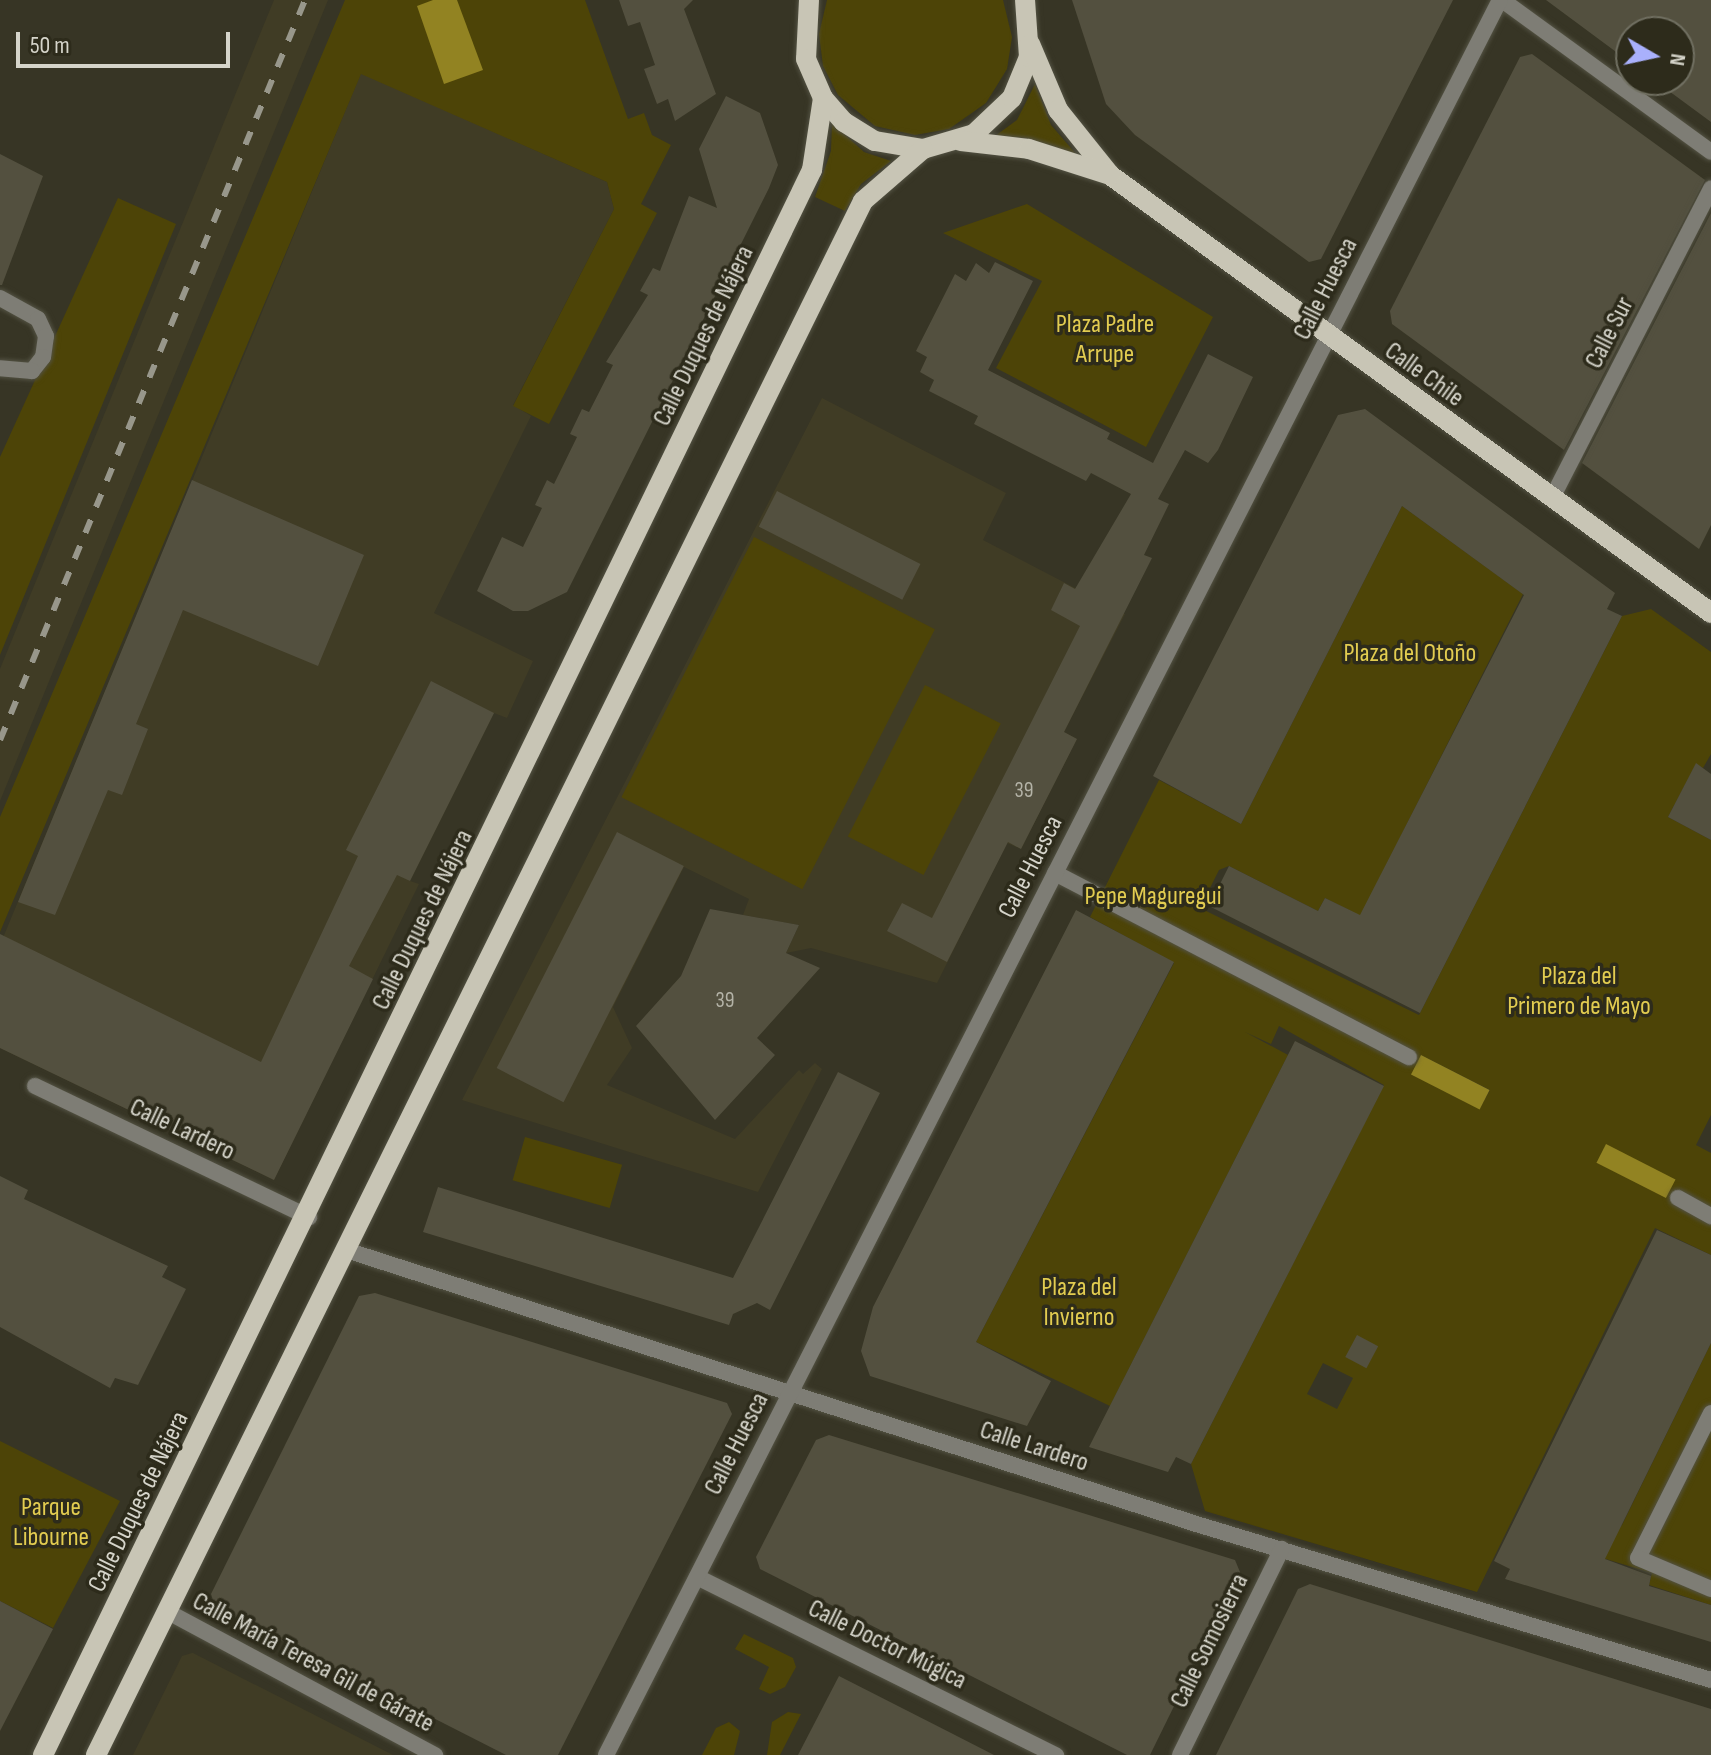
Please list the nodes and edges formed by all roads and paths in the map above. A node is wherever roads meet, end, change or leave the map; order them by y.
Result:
1 (796, 0) edge
2 (1025, 0) edge
3 (1501, 0) edge
4 (807, 10) edge
5 (1030, 44) junction
6 (823, 98) junction
7 (961, 141) junction
8 (923, 149) junction
9 (1711, 152) edge
10 (1110, 175) junction
11 (1711, 189) edge
12 (0, 298) edge
13 (1328, 338) junction
14 (0, 368) edge
15 (1552, 498) junction
16 (1711, 613) edge
17 (1055, 873) junction
18 (1409, 1057) dead end
19 (35, 1086) dead end
20 (1678, 1198) dead end
21 (1711, 1216) edge
22 (309, 1217) junction
23 (346, 1250) junction
24 (791, 1392) junction
25 (1711, 1413) edge
26 (1282, 1549) junction
27 (697, 1577) junction
28 (1711, 1589) edge
29 (170, 1613) junction
30 (1711, 1680) edge
31 (43, 1755) edge
32 (96, 1755) edge
33 (435, 1755) edge
34 (606, 1755) edge
35 (1056, 1755) edge
36 (1180, 1755) edge

1 - 4 main road
2 - 5 main road
3 - 9 street
3 - 13 street, Calle Huesca
4 - 6 main road
5 - 7 main road
5 - 10 main road, Calle Chile
6 - 8 main road
6 - 22 main road, Calle Duques de Nájera
7 - 8 main road
7 - 10 main road, Calle Chile
8 - 23 main road
10 - 13 main road, Calle Chile
11 - 15 street, Calle Sur
12 - 14 street
13 - 15 main road, Calle Chile
13 - 17 street, Calle Huesca
15 - 16 main road, Calle Chile
17 - 18 street
17 - 24 street, Calle Huesca
19 - 22 street, Calle Lardero
20 - 21 street
22 - 31 main road, Calle Duques de Nájera
23 - 24 street, Calle Lardero
23 - 29 main road
24 - 26 street, Calle Lardero
24 - 27 street, Calle Huesca
25 - 28 street
26 - 30 street, Calle Lardero
26 - 36 street, Calle Somosierra
27 - 34 street, Calle Huesca
27 - 35 street, Calle Doctor Múgica
29 - 32 main road
29 - 33 street, Calle María Teresa Gil de Gárate

